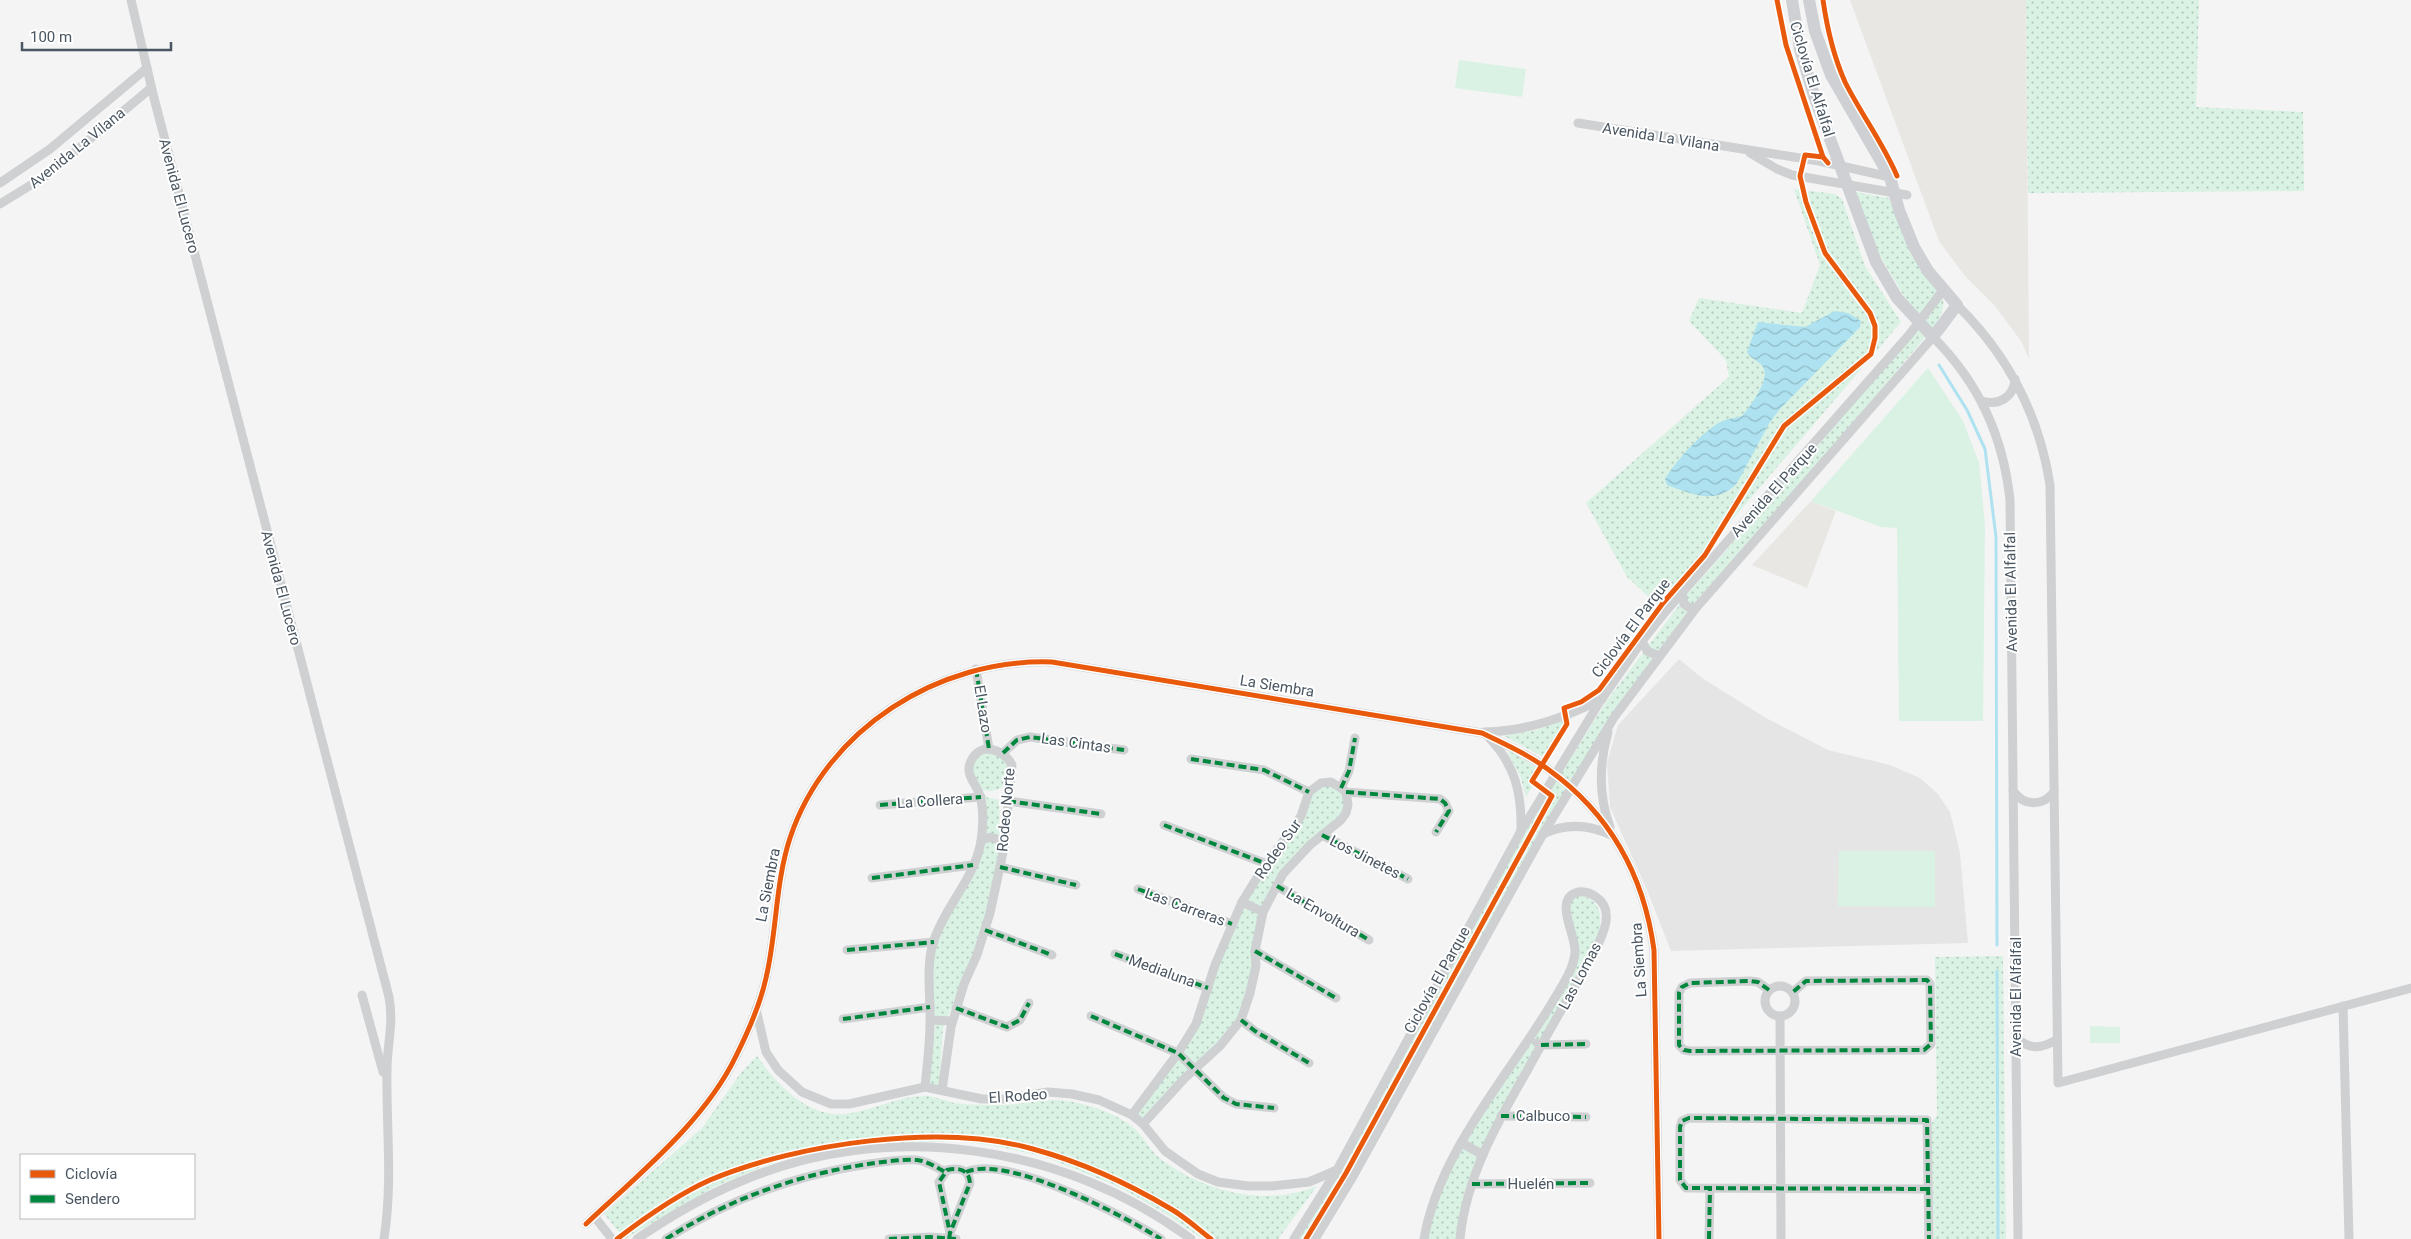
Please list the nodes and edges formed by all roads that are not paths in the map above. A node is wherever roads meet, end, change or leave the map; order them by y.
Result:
1 (131, 0) edge
2 (1792, 0) edge
3 (1809, 0) edge
4 (147, 68) junction
5 (151, 88) junction
6 (1578, 124) dead end
7 (1744, 149) junction
8 (1839, 166) junction
9 (1890, 177) junction
10 (0, 183) edge
11 (1846, 185) junction
12 (1893, 192) junction
13 (1907, 195) dead end
14 (0, 204) edge
15 (1944, 289) junction
16 (1958, 305) junction
17 (1918, 323) junction
18 (1933, 337) junction
19 (2015, 378) junction
20 (1982, 401) junction
21 (1792, 470) junction
22 (1807, 482) junction
23 (1682, 592) junction
24 (1696, 608) junction
25 (1642, 641) junction
26 (1659, 656) junction
27 (976, 669) junction
28 (1603, 699) junction
29 (1610, 724) junction
30 (1482, 732) junction
31 (1355, 738) dead end
32 (989, 749) junction
33 (1124, 750) dead end
34 (1003, 753) junction
35 (1191, 759) dead end
36 (1555, 774) junction
37 (1570, 786) junction
38 (1343, 790) junction
39 (2013, 791) junction
40 (1309, 792) junction
41 (2054, 792) junction
42 (981, 798) junction
43 (1008, 801) junction
44 (880, 805) dead end
45 (1101, 814) dead end
46 (1164, 825) dead end
47 (1521, 831) junction
48 (1436, 832) dead end
49 (1543, 834) junction
50 (1322, 835) junction
51 (1614, 836) junction
52 (981, 841) junction
53 (1004, 847) junction
54 (1267, 864) junction
55 (973, 865) junction
56 (1000, 867) junction
57 (872, 878) dead end
58 (1408, 879) dead end
59 (1076, 885) dead end
60 (1277, 886) junction
61 (1138, 889) dead end
62 (1242, 902) junction
63 (1263, 912) junction
64 (1232, 924) junction
65 (984, 930) junction
66 (1369, 940) dead end
67 (934, 942) junction
68 (847, 950) dead end
69 (1255, 952) junction
70 (1115, 954) dead end
71 (1052, 955) dead end
72 (1208, 988) junction
73 (2411, 988) edge
74 (1770, 990) junction
75 (1793, 992) junction
76 (362, 995) dead end
77 (1336, 998) dead end
78 (1029, 1003) dead end
79 (2343, 1006) junction
80 (930, 1007) junction
81 (756, 1008) junction
82 (956, 1008) junction
83 (1091, 1016) dead end
84 (1780, 1017) junction
85 (843, 1019) dead end
86 (930, 1020) junction
87 (1241, 1020) junction
88 (952, 1021) junction
89 (2016, 1036) junction
90 (1530, 1040) junction
91 (2056, 1040) junction
92 (1586, 1044) dead end
93 (1541, 1045) junction
94 (1780, 1050) junction
95 (1178, 1053) junction
96 (1309, 1063) dead end
97 (1196, 1068) junction
98 (925, 1087) junction
99 (387, 1089) junction
100 (942, 1090) junction
101 (1274, 1108) dead end
102 (1132, 1115) junction
103 (1501, 1116) junction
104 (1586, 1117) dead end
105 (1781, 1119) junction
106 (1143, 1124) junction
107 (1462, 1143) junction
108 (1483, 1155) junction
109 (1337, 1170) junction
110 (945, 1172) junction
111 (966, 1172) junction
112 (1590, 1183) dead end
113 (1472, 1184) junction
114 (1710, 1188) junction
115 (1781, 1189) junction
116 (1928, 1189) junction
117 (594, 1216) junction
118 (586, 1224) dead end
119 (951, 1237) edge
120 (384, 1239) edge
121 (612, 1239) edge
122 (637, 1239) edge
123 (666, 1239) edge
124 (889, 1239) edge
125 (1161, 1239) edge
126 (1192, 1239) edge
127 (1295, 1239) edge
128 (1315, 1239) edge
129 (1424, 1239) edge
130 (1460, 1239) edge
131 (1659, 1239) edge
132 (1709, 1239) edge
133 (1781, 1239) edge
134 (1929, 1239) edge
135 (2018, 1239) edge
136 (2348, 1239) edge

1 - 4 street, Avenida El Lucero
2 - 8 street, Avenida El Alfalfal
3 - 9 street
4 - 5 street, Avenida El Lucero
4 - 10 street, Avenida La Vilana
5 - 14 street, Avenida La Vilana
5 - 99 street, Avenida El Lucero
6 - 7 street, Avenida La Vilana
7 - 8 street, Avenida La Vilana
7 - 11 street, Avenida La Vilana
8 - 9 street, Avenida La Vilana
8 - 11 street, Avenida El Alfalfal
9 - 12 street
11 - 12 street, Avenida La Vilana
11 - 17 street, Avenida El Alfalfal
12 - 13 street, Avenida La Vilana
12 - 15 street
15 - 16 street
15 - 17 street, Avenida El Parque
16 - 18 street
16 - 19 street
17 - 18 street, Avenida El Alfalfal
17 - 21 street, Avenida El Parque
18 - 20 street, Avenida El Alfalfal
18 - 22 street, Avenida El Parque
19 - 20 street
19 - 41 street
20 - 39 street, Avenida El Alfalfal
21 - 22 street
21 - 23 street, Avenida El Parque
22 - 24 street, Avenida El Parque
23 - 24 street
23 - 25 street, Avenida El Parque
24 - 26 street, Avenida El Parque
25 - 26 street
25 - 28 street, Avenida El Parque
26 - 29 street, Avenida El Parque
27 - 30 street, La Siembra
27 - 32 street, El Lazo
27 - 81 street, La Siembra
28 - 30 street
28 - 36 street, Avenida El Parque
29 - 37 street, Avenida El Parque
29 - 51 street
30 - 36 street, La Siembra
30 - 47 street
31 - 38 street, Rodeo Sur
32 - 34 street, Rodeo Norte
32 - 42 street, Rodeo Norte
33 - 34 street, Las Cintas
34 - 43 street, Rodeo Norte
35 - 40 street
36 - 37 street, La Siembra
36 - 47 street, Avenida El Parque
37 - 49 street, Avenida El Parque
37 - 51 street, La Siembra
38 - 40 street
38 - 48 street
38 - 50 street, Rodeo Sur
39 - 41 street
39 - 89 street, Avenida El Alfalfal
40 - 54 street, Rodeo Sur
41 - 91 street
42 - 44 street, La Collera
42 - 52 street, Rodeo Norte
43 - 45 street
43 - 53 street, Rodeo Norte
46 - 54 street
47 - 109 street, Avenida El Parque
49 - 51 street
49 - 128 street, Avenida El Parque
50 - 58 street, Los Jinetes
50 - 60 street, Rodeo Sur
51 - 131 street, La Siembra
52 - 53 street
52 - 55 street, Rodeo Norte
53 - 56 street, Rodeo Norte
54 - 62 street, Rodeo Sur
55 - 57 street
55 - 67 street, Rodeo Norte
56 - 59 street
56 - 65 street, Rodeo Norte
60 - 63 street, Rodeo Sur
60 - 66 street, La Envoltura
61 - 64 street, Las Carreras
62 - 63 street
62 - 64 street, Rodeo Sur
63 - 69 street, Rodeo Sur
64 - 72 street, Rodeo Sur
65 - 71 street
65 - 82 street, Rodeo Norte
67 - 68 street
67 - 80 street, Rodeo Norte
69 - 77 street
69 - 87 street, Rodeo Sur
70 - 72 street, Medialuna
72 - 95 street, Rodeo Sur
73 - 79 street
74 - 75 street
74 - 84 street
74 - 94 street
75 - 84 street
75 - 94 street
76 - 99 street, Avenida El Lucero
78 - 82 street
79 - 91 street
79 - 136 street
80 - 85 street
80 - 86 street, Rodeo Norte
81 - 98 street, El Rodeo
81 - 117 street, La Siembra
82 - 88 street, Rodeo Norte
83 - 95 street
84 - 94 street
86 - 88 street
86 - 98 street, Rodeo Norte
87 - 96 street
87 - 97 street, Rodeo Sur
88 - 100 street, Rodeo Norte
89 - 91 street
89 - 135 street, Avenida El Alfalfal
90 - 93 street
90 - 93 street, Las Lomas
90 - 107 street, Las Lomas
92 - 93 street
93 - 103 street, Las Lomas
94 - 105 street
95 - 97 street
95 - 102 street, Rodeo Sur
97 - 101 street
97 - 106 street, Rodeo Sur
98 - 100 street, El Rodeo
99 - 120 street, Avenida El Lucero
100 - 102 street, El Rodeo
102 - 106 street, El Rodeo
103 - 104 street, Calbuco
103 - 108 street, Las Lomas
105 - 114 street
105 - 115 street
105 - 116 street
106 - 109 street, El Rodeo
107 - 108 street
107 - 129 street, Las Lomas
108 - 113 street, Las Lomas
109 - 127 street, Avenida El Parque
110 - 111 street
110 - 119 street
110 - 123 street
111 - 119 street
111 - 125 street
112 - 113 street, Huelén
113 - 130 street, Las Lomas
114 - 115 street
114 - 132 street
115 - 116 street
115 - 133 street
116 - 134 street
117 - 118 street, La Siembra
117 - 121 street
119 - 124 street
122 - 126 street

